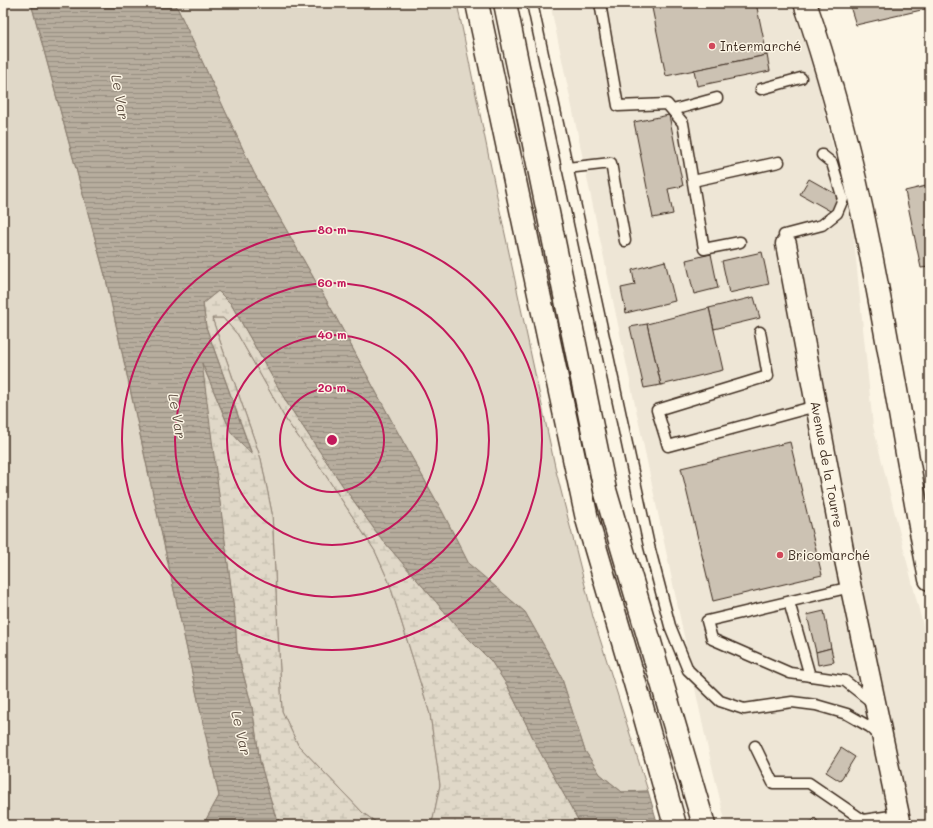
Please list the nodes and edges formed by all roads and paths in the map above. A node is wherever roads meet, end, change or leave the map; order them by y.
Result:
1 (477, 3) edge
2 (505, 3) edge
3 (532, 3) edge
4 (600, 3) edge
5 (805, 3) edge
6 (819, 3) edge
7 (801, 78) dead end
8 (760, 89) dead end
9 (717, 98) dead end
10 (673, 110) junction
11 (822, 155) dead end
12 (779, 162) dead end
13 (567, 168) junction
14 (693, 181) junction
15 (785, 239) joint
16 (625, 241) dead end
17 (740, 242) dead end
18 (760, 332) dead end
19 (816, 406) junction
20 (930, 495) edge
21 (930, 579) edge
22 (851, 587) junction
23 (789, 602) junction
24 (810, 676) junction
25 (876, 705) junction
26 (883, 740) junction
27 (755, 746) dead end
28 (900, 820) edge
29 (864, 823) edge
30 (675, 825) edge
31 (704, 825) edge

1 - 30 highway
2 - 31 highway
3 - 13 lane
4 - 10 lane
5 - 21 highway
6 - 20 highway
7 - 8 lane
9 - 10 lane
10 - 14 lane
11 - 15 lane
12 - 14 lane
13 - 16 lane
13 - 26 lane
14 - 17 lane
15 - 19 street, Avenue de la Tourre
18 - 19 lane
19 - 22 street, Avenue de la Tourre
22 - 23 lane
22 - 25 street, Avenue de la Tourre
23 - 24 lane
23 - 24 lane
24 - 25 lane
25 - 26 street, Avenue de la Tourre
26 - 28 street, Avenue de la Tourre
27 - 29 lane
28 - 29 lane

